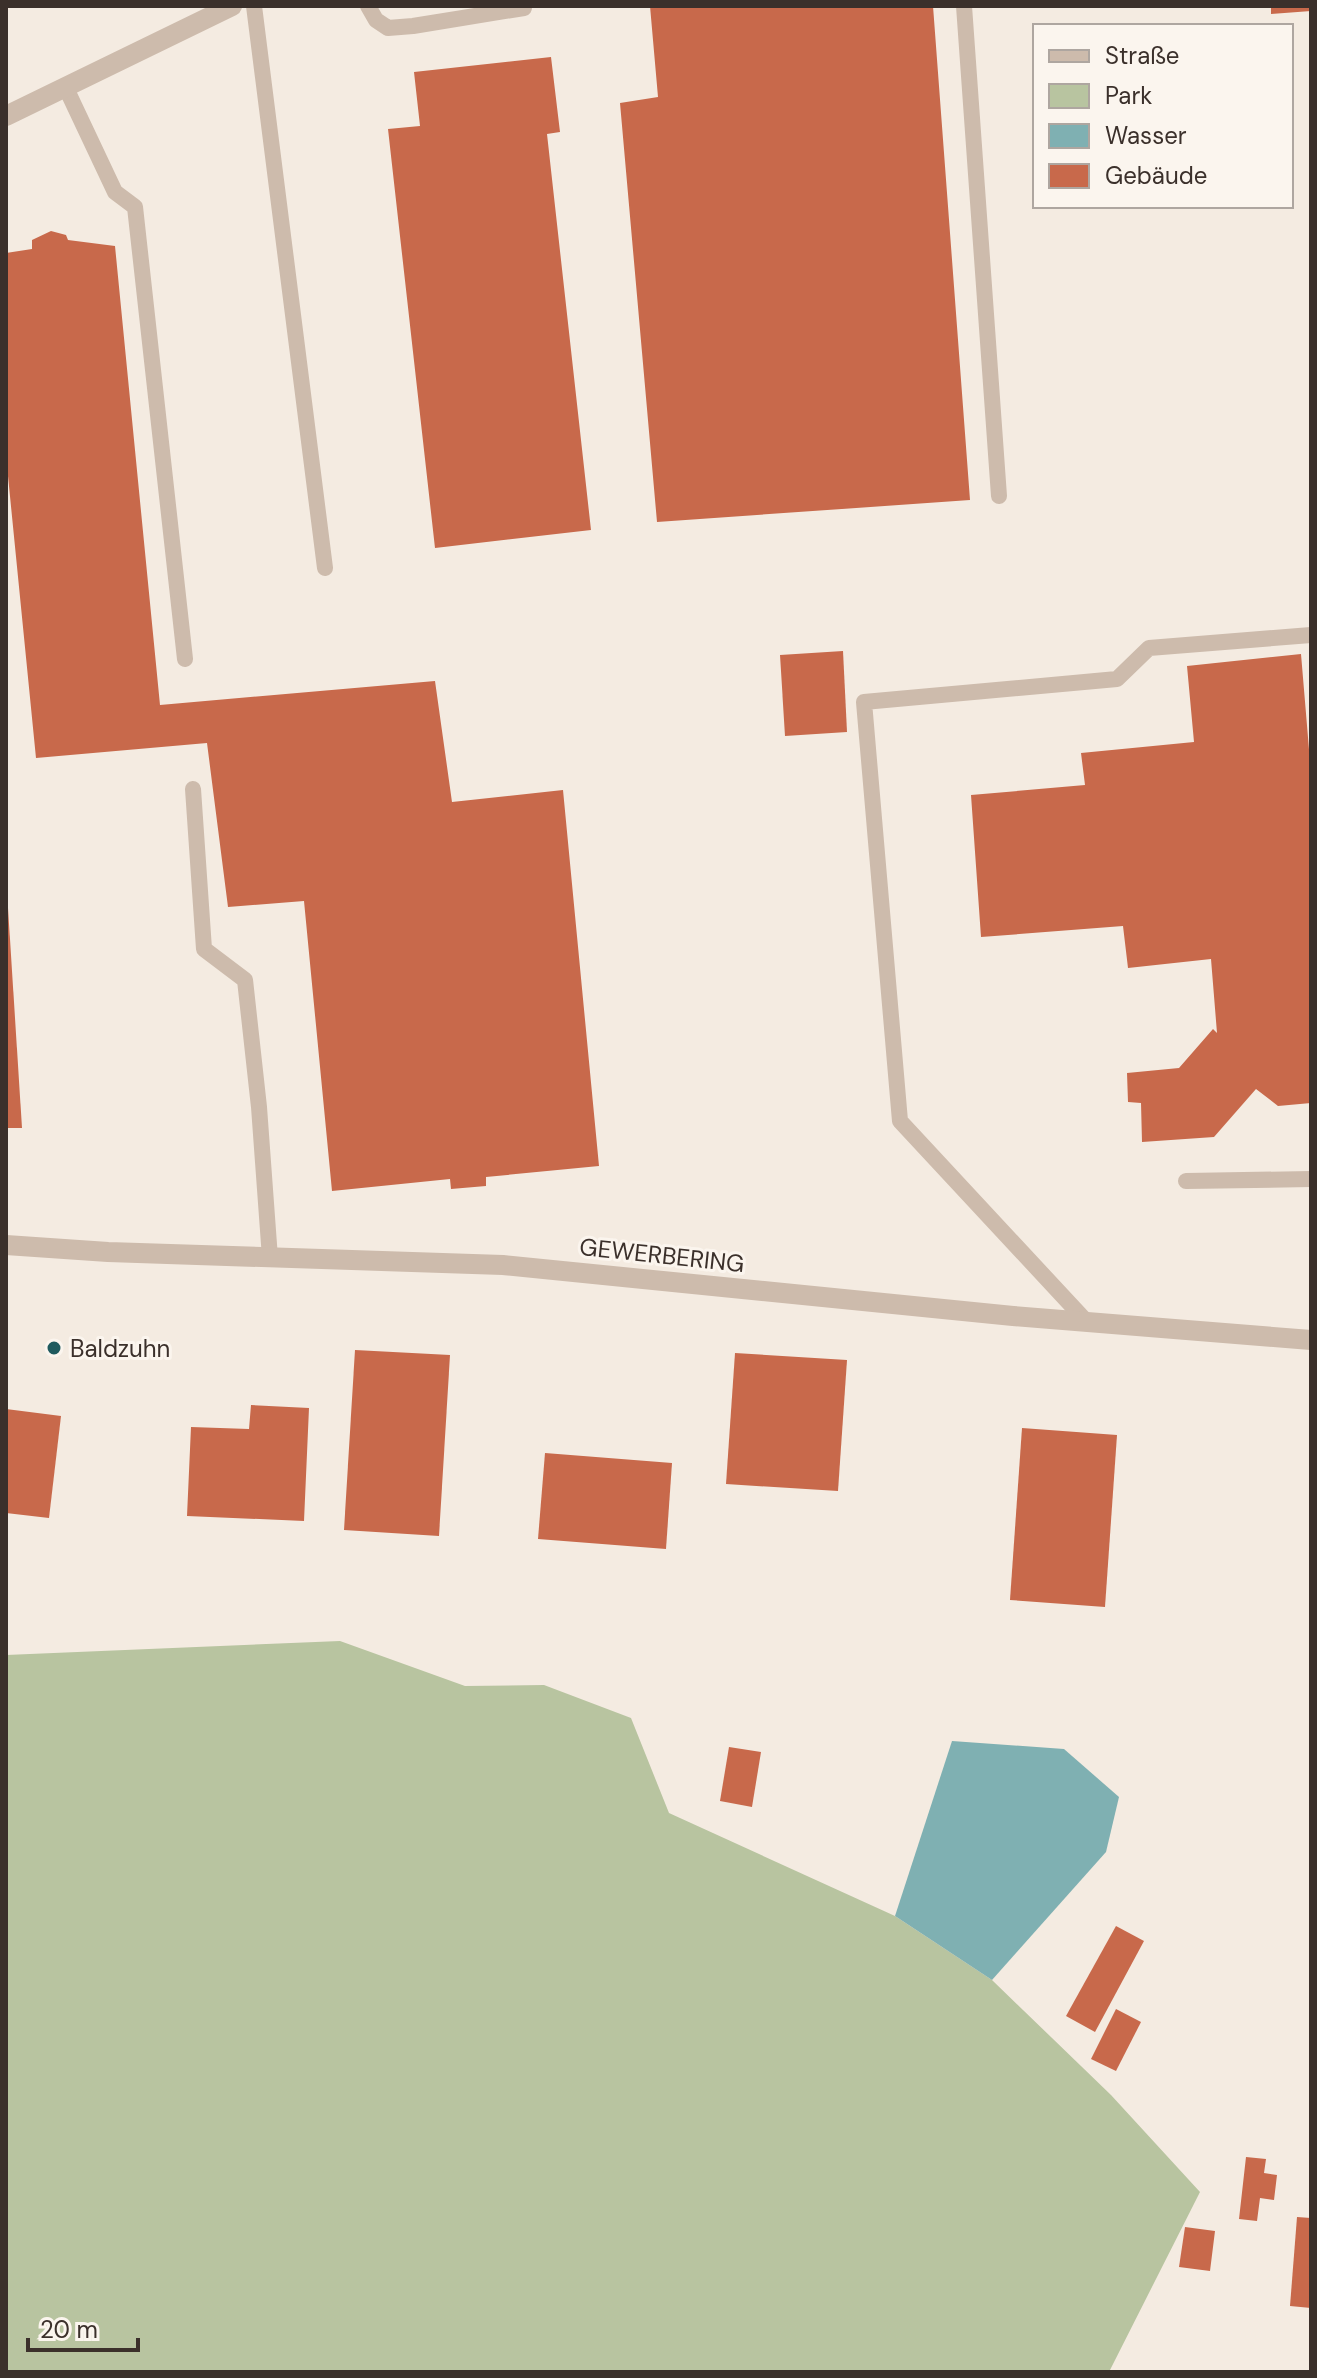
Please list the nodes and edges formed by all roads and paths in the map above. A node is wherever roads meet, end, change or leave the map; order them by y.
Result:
1 (232, 6) edge
2 (254, 6) edge
3 (368, 6) edge
4 (964, 6) edge
5 (524, 8) dead end
6 (65, 86) junction
7 (6, 116) edge
8 (999, 496) dead end
9 (325, 568) dead end
10 (1311, 635) edge
11 (185, 659) dead end
12 (193, 789) dead end
13 (1311, 1179) edge
14 (1186, 1181) dead end
15 (6, 1245) edge
16 (270, 1258) junction
17 (1085, 1320) junction
18 (1311, 1340) edge

1 - 6 street
2 - 9 lane
3 - 5 lane
4 - 8 lane
6 - 7 street
6 - 11 lane
10 - 17 lane
12 - 16 lane
13 - 14 lane
15 - 16 street, GEWERBERING
16 - 17 street, GEWERBERING
17 - 18 street, GEWERBERING

